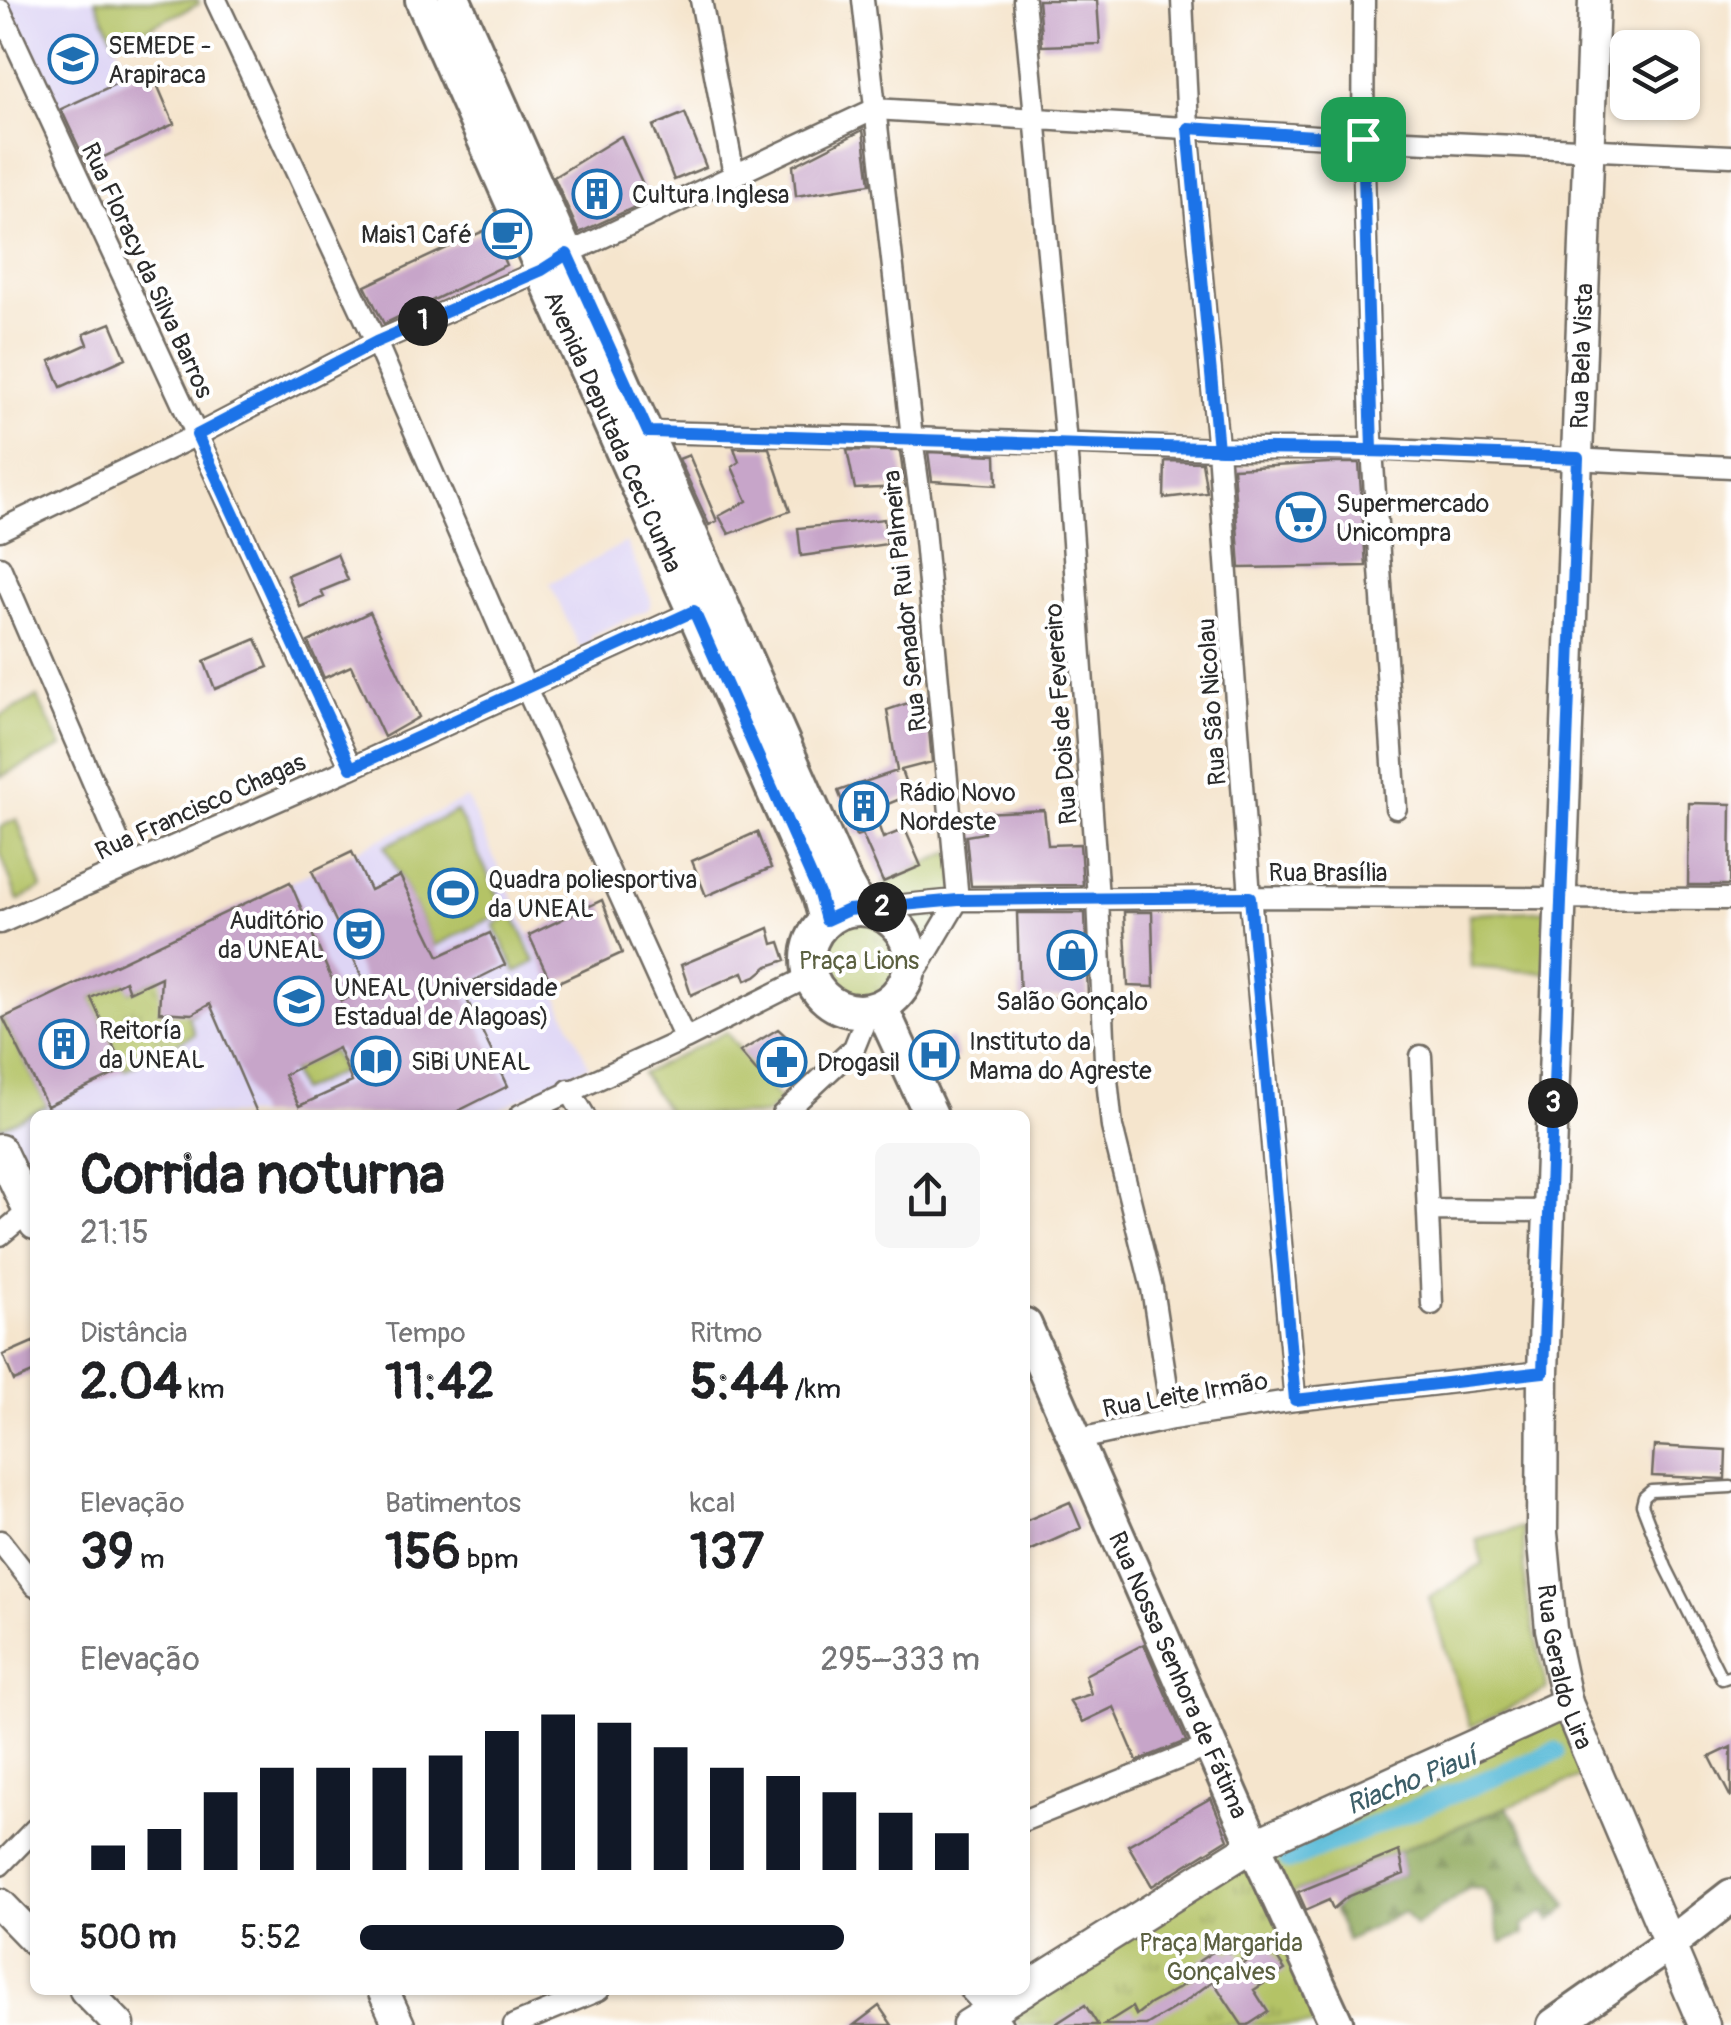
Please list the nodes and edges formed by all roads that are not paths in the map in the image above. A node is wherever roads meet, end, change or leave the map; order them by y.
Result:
1 (216, 0) edge
2 (422, 0) edge
3 (454, 0) edge
4 (701, 0) edge
5 (863, 0) edge
6 (1024, 0) edge
7 (1182, 0) edge
8 (1364, 0) edge
9 (1594, 0) edge
10 (0, 10) edge
11 (876, 110) junction
12 (1034, 119) junction
13 (1188, 128) junction
14 (1363, 139) junction
15 (1588, 148) junction
16 (1731, 156) edge
17 (734, 175) junction
18 (554, 262) junction
19 (376, 342) junction
20 (197, 435) junction
21 (912, 438) junction
22 (635, 442) junction
23 (1066, 443) junction
24 (1218, 449) junction
25 (1372, 450) junction
26 (1578, 458) junction
27 (1731, 467) edge
28 (0, 530) edge
29 (0, 567) edge
30 (694, 611) junction
31 (526, 688) junction
32 (351, 768) junction
33 (1396, 808) dead end
34 (129, 865) junction
35 (1250, 897) junction
36 (1098, 898) junction
37 (1562, 899) junction
38 (958, 900) junction
39 (1731, 900) edge
40 (863, 909) junction
41 (826, 920) junction
42 (0, 922) edge
43 (810, 976) junction
44 (884, 1002) junction
45 (896, 1038) junction
46 (685, 1039) junction
47 (854, 1048) junction
48 (1421, 1056) dead end
49 (569, 1090) junction
50 (530, 1110) edge
51 (581, 1110) edge
52 (787, 1110) edge
53 (929, 1110) edge
54 (0, 1150) edge
55 (1429, 1210) junction
56 (1549, 1211) junction
57 (30, 1214) edge
58 (30, 1219) edge
59 (0, 1235) edge
60 (1432, 1304) dead end
61 (1030, 1336) edge
62 (1543, 1372) junction
63 (1295, 1400) junction
64 (1172, 1420) junction
65 (1075, 1440) junction
66 (1731, 1487) edge
67 (0, 1541) edge
68 (30, 1580) edge
69 (1731, 1676) edge
70 (1567, 1703) junction
71 (1210, 1746) junction
72 (1030, 1818) edge
73 (30, 1835) edge
74 (1254, 1845) junction
75 (0, 1864) edge
76 (1731, 1896) edge
77 (0, 1904) edge
78 (30, 1935) edge
79 (1671, 1943) junction
80 (1030, 1986) edge
81 (89, 1995) edge
82 (385, 1995) edge
83 (587, 1995) edge
84 (1015, 1995) edge
85 (982, 2013) edge
86 (111, 2022) edge
87 (398, 2025) edge
88 (514, 2025) edge
89 (1337, 2025) edge
90 (1554, 2025) edge
91 (1704, 2025) edge

1 - 19 street
2 - 18 main road, Avenida Deputada Ceci Cunha
3 - 18 main road, Avenida Deputada Ceci Cunha
4 - 17 street
5 - 11 street, Rua Senador Rui Palmeira
6 - 12 street, Rua Dois de Fevereiro
7 - 13 street, Rua São Nicolau
8 - 14 street
9 - 15 street, Rua Bela Vista
10 - 20 street, Rua Floracy da Silva Barros
11 - 12 street
11 - 17 street
11 - 21 street, Rua Senador Rui Palmeira
12 - 13 street
12 - 23 street, Rua Dois de Fevereiro
13 - 14 street
13 - 24 street, Rua São Nicolau
14 - 15 street
14 - 25 street
15 - 16 street
15 - 26 street, Rua Bela Vista
17 - 18 street
18 - 19 street
18 - 22 main road, Avenida Deputada Ceci Cunha
19 - 20 street
19 - 31 street
20 - 28 street
20 - 32 street, Rua Floracy da Silva Barros
21 - 22 street
21 - 23 street
21 - 38 street, Rua Senador Rui Palmeira
22 - 30 main road, Avenida Deputada Ceci Cunha
22 - 40 main road, Avenida Deputada Ceci Cunha
23 - 24 street
23 - 36 street, Rua Dois de Fevereiro
24 - 25 street
24 - 35 street, Rua São Nicolau
25 - 26 street
25 - 33 street
26 - 27 street
26 - 37 street, Rua Bela Vista
29 - 34 street
30 - 31 street, Rua Francisco Chagas
30 - 41 main road, Avenida Deputada Ceci Cunha
31 - 32 street, Rua Francisco Chagas
31 - 46 street
32 - 34 street, Rua Francisco Chagas
34 - 42 street, Rua Francisco Chagas
35 - 36 street, Rua Brasília
35 - 37 street, Rua Brasília
35 - 63 street, Rua São Nicolau
36 - 38 street, Rua Brasília
36 - 64 street, Rua Dois de Fevereiro
37 - 39 street, Rua Brasília
37 - 56 street, Rua Bela Vista
38 - 40 street, Rua Brasília
38 - 44 street
40 - 41 main road
40 - 44 main road
41 - 43 main road
43 - 44 main road
43 - 46 street
44 - 45 main road
44 - 47 street
45 - 47 street
45 - 53 main road
46 - 49 street
47 - 52 street
48 - 55 street
49 - 50 street
49 - 51 street
54 - 57 street
55 - 56 street
55 - 60 street
56 - 62 street, Rua Bela Vista
58 - 59 street
61 - 65 main road, Rua Nossa Senhora de Fátima
62 - 63 street, Rua Leite Irmão
62 - 70 street, Rua Geraldo Lira
63 - 64 street, Rua Leite Irmão
64 - 65 street, Rua Leite Irmão
65 - 71 main road, Rua Nossa Senhora de Fátima
66 - 69 lane
67 - 68 street
70 - 74 street
70 - 79 street, Rua Geraldo Lira
71 - 72 street
71 - 74 main road, Rua Nossa Senhora de Fátima
73 - 75 street
74 - 80 street
74 - 89 main road, Rua Nossa Senhora de Fátima
76 - 79 main road
77 - 78 street
79 - 90 main road
79 - 91 street, Rua Geraldo Lira
81 - 86 street
82 - 87 street
83 - 88 street
84 - 85 street

